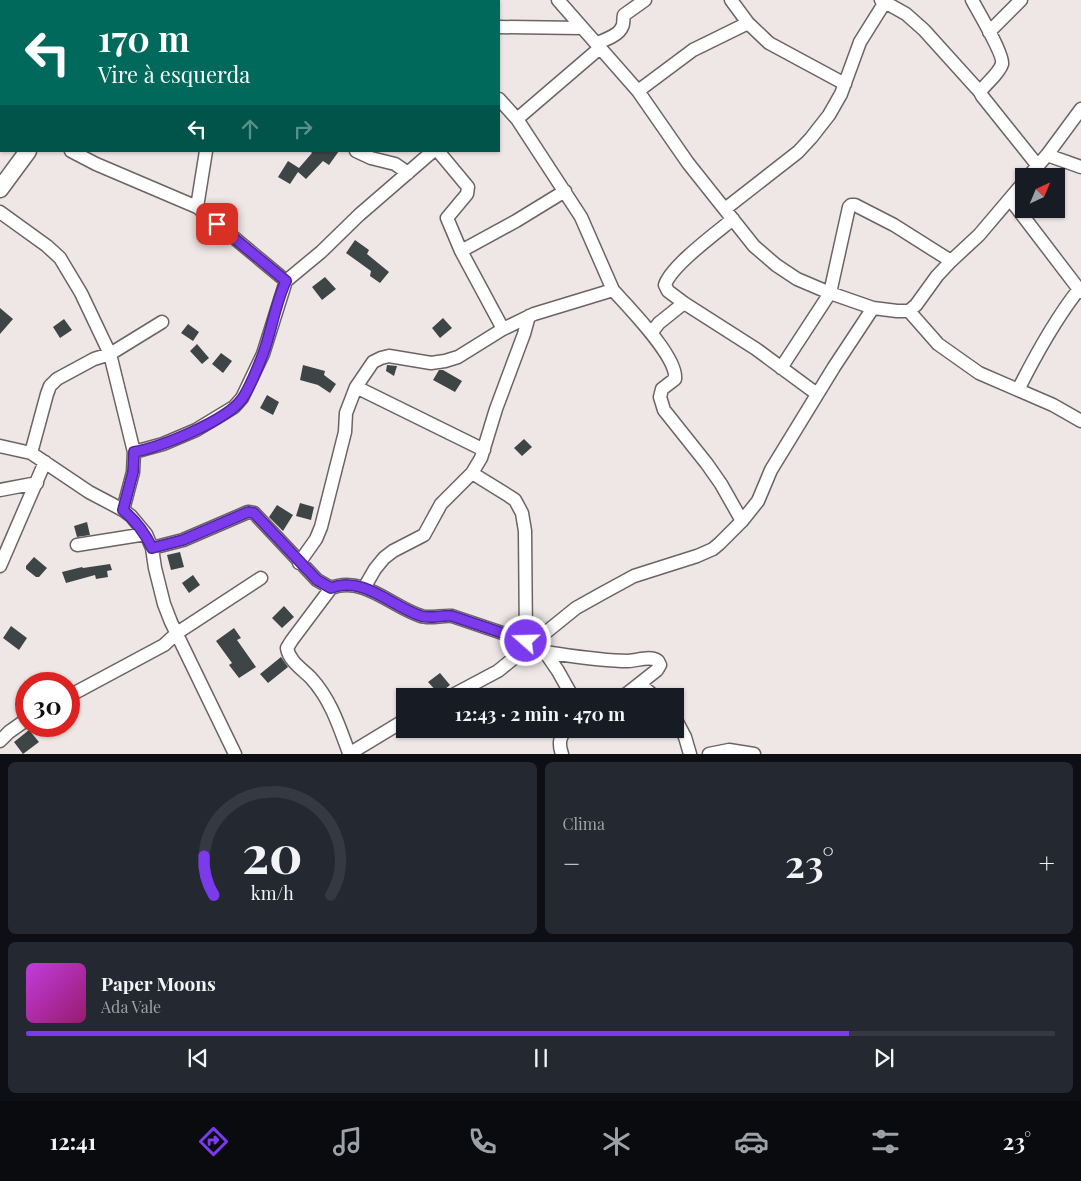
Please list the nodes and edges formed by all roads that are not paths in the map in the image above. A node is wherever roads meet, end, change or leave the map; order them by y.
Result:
1 (558, 0) edge
2 (645, 0) edge
3 (731, 0) edge
4 (972, 0) edge
5 (1021, 0) edge
6 (883, 1) edge
7 (748, 22) junction
8 (500, 27) edge
9 (582, 28) junction
10 (989, 32) junction
11 (599, 45) junction
12 (845, 84) junction
13 (638, 91) junction
14 (980, 92) junction
15 (500, 100) edge
16 (1081, 109) edge
17 (517, 119) junction
18 (27, 152) edge
19 (73, 152) edge
20 (206, 152) edge
21 (358, 152) edge
22 (432, 152) edge
23 (439, 152) edge
24 (1047, 155) junction
25 (1038, 166) joint
26 (1081, 167) edge
27 (408, 173) junction
28 (0, 189) edge
29 (564, 191) junction
30 (1015, 192) edge
31 (1010, 198) junction
32 (197, 207) junction
33 (0, 212) edge
34 (729, 214) junction
35 (461, 251) junction
36 (951, 261) junction
37 (286, 281) junction
38 (613, 290) junction
39 (1080, 291) edge
40 (830, 293) junction
41 (684, 303) junction
42 (873, 308) junction
43 (909, 310) junction
44 (529, 316) junction
45 (162, 322) dead end
46 (503, 329) junction
47 (652, 332) junction
48 (110, 354) junction
49 (781, 368) junction
50 (356, 387) junction
51 (1018, 390) junction
52 (817, 394) junction
53 (1081, 421) edge
54 (0, 446) edge
55 (484, 450) junction
56 (134, 452) junction
57 (31, 453) junction
58 (45, 462) junction
59 (472, 473) junction
60 (37, 483) junction
61 (0, 490) edge
62 (123, 510) junction
63 (742, 521) junction
64 (146, 534) junction
65 (77, 545) dead end
66 (152, 548) junction
67 (299, 563) junction
68 (0, 566) edge
69 (261, 578) dead end
70 (331, 588) junction
71 (364, 588) junction
72 (177, 633) junction
73 (528, 642) junction
74 (545, 652) junction
75 (640, 685) junction
76 (466, 688) edge
77 (568, 688) edge
78 (636, 688) edge
79 (644, 688) edge
80 (80, 690) edge
81 (396, 725) edge
82 (15, 728) edge
83 (684, 735) edge
84 (560, 738) edge
85 (0, 741) edge
86 (349, 753) edge
87 (235, 754) edge
88 (562, 754) edge
89 (690, 754) edge
90 (709, 754) edge
91 (754, 754) edge

1 - 9 street
2 - 11 street
3 - 7 street
4 - 10 street
5 - 10 street
6 - 12 street
6 - 14 street
7 - 12 street
7 - 13 street
8 - 9 street
9 - 11 street
10 - 14 street
11 - 13 street
11 - 17 street
12 - 34 street
13 - 34 street
14 - 25 street
15 - 17 street
16 - 24 street
17 - 29 street
18 - 28 street
19 - 32 street
20 - 32 street
21 - 27 street
22 - 27 street
23 - 35 street
24 - 25 street
24 - 26 street
27 - 37 street
29 - 35 street
29 - 38 street
30 - 31 street
31 - 36 street
31 - 39 street
32 - 37 street
33 - 48 street
34 - 40 street
34 - 41 street
35 - 46 street
36 - 40 street
36 - 43 street
37 - 56 street
38 - 44 street
38 - 47 street
39 - 51 street
40 - 42 street
40 - 49 street
41 - 47 street
41 - 49 street
42 - 43 street
42 - 52 street
43 - 51 street
44 - 46 street
44 - 55 street
45 - 48 street
46 - 50 street
47 - 63 street
48 - 56 street
48 - 57 street
49 - 52 street
50 - 55 street
50 - 67 street
51 - 53 street
52 - 63 street
54 - 57 street
55 - 59 street
56 - 62 street
57 - 58 street
58 - 60 street
58 - 62 street
59 - 71 street
59 - 73 street
60 - 61 street
60 - 68 street
62 - 64 street
63 - 73 street
64 - 65 street
64 - 66 street
66 - 67 street
66 - 72 street
67 - 70 street
69 - 72 street
70 - 71 street
70 - 86 street
71 - 73 street
72 - 80 street
72 - 87 street
73 - 74 street
73 - 76 street
74 - 75 street
74 - 77 street
75 - 78 street
75 - 79 street
81 - 86 street
82 - 85 street
83 - 89 street
84 - 88 street
90 - 91 street

